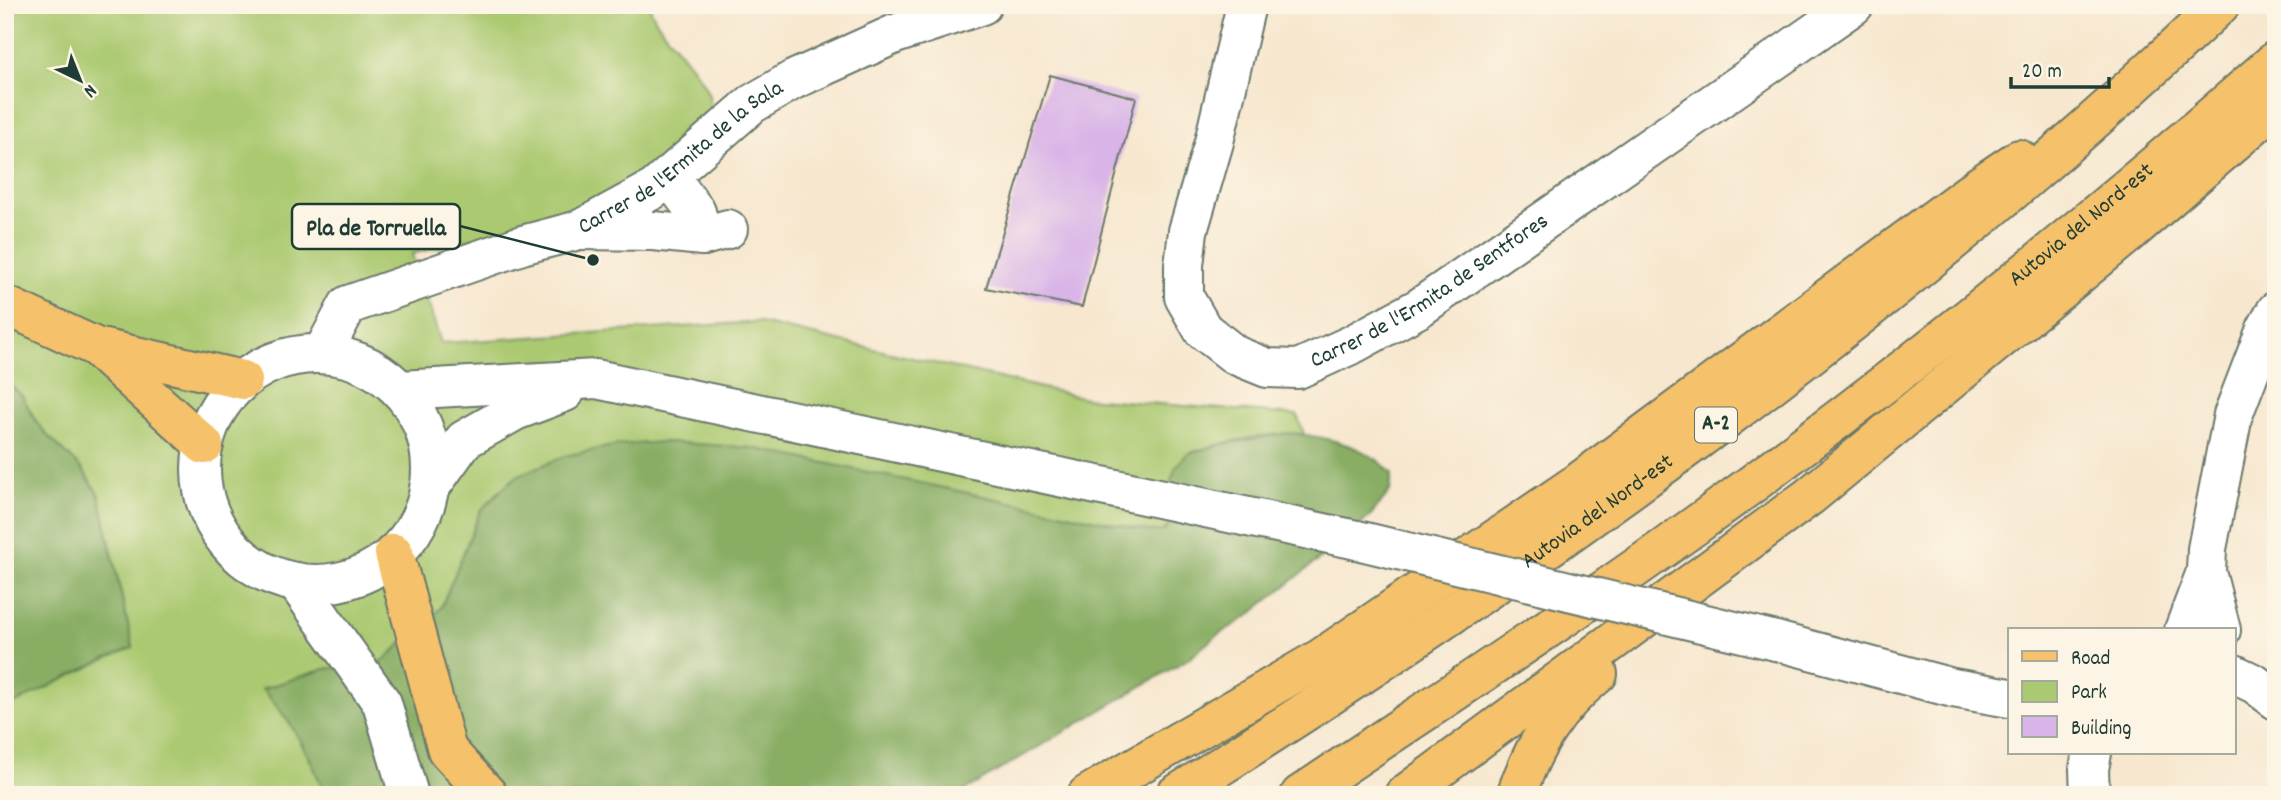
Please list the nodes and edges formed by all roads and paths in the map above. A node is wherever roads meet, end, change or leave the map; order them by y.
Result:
1 (982, 5) edge
2 (1246, 5) edge
3 (1854, 5) edge
4 (2220, 5) edge
5 (2276, 60) edge
6 (2151, 70) junction
7 (2276, 106) edge
8 (669, 176) junction
9 (579, 230) junction
10 (5, 305) edge
11 (2276, 311) edge
12 (96, 347) junction
13 (322, 354) junction
14 (596, 379) junction
15 (243, 380) junction
16 (400, 390) junction
17 (204, 445) junction
18 (429, 489) junction
19 (1810, 496) junction
20 (394, 553) junction
21 (2206, 572) junction
22 (296, 582) junction
23 (2186, 628) edge
24 (2220, 628) edge
25 (2237, 670) edge
26 (1953, 688) junction
27 (2008, 698) edge
28 (2276, 700) edge
29 (2008, 716) edge
30 (409, 795) edge
31 (488, 795) edge
32 (1087, 795) edge
33 (1175, 795) edge
34 (1300, 795) edge
35 (1404, 795) edge
36 (1516, 795) edge

1 - 8 street, Carrer de l'Ermita de la Sala
2 - 3 street, Carrer de l'Ermita de Sentfores
4 - 6 main road, Autovia del Nord-est / A-2
5 - 34 main road, Autovia del Nord-est
6 - 32 main road
6 - 33 main road, Autovia del Nord-est / A-2
7 - 19 main road
8 - 9 street, Carrer de l'Ermita de la Sala
8 - 9 street
9 - 13 street, Carrer de l'Ermita de la Sala
10 - 12 main road
11 - 21 street
12 - 15 main road
12 - 17 main road
13 - 15 street
13 - 16 street
14 - 16 street
14 - 18 street
14 - 26 street, bridge
15 - 17 street
16 - 18 street
17 - 22 street
18 - 20 street
19 - 35 main road
19 - 36 main road
20 - 22 street
20 - 31 main road
21 - 23 street
21 - 24 street
22 - 30 street
25 - 28 street
26 - 27 street
26 - 29 street

